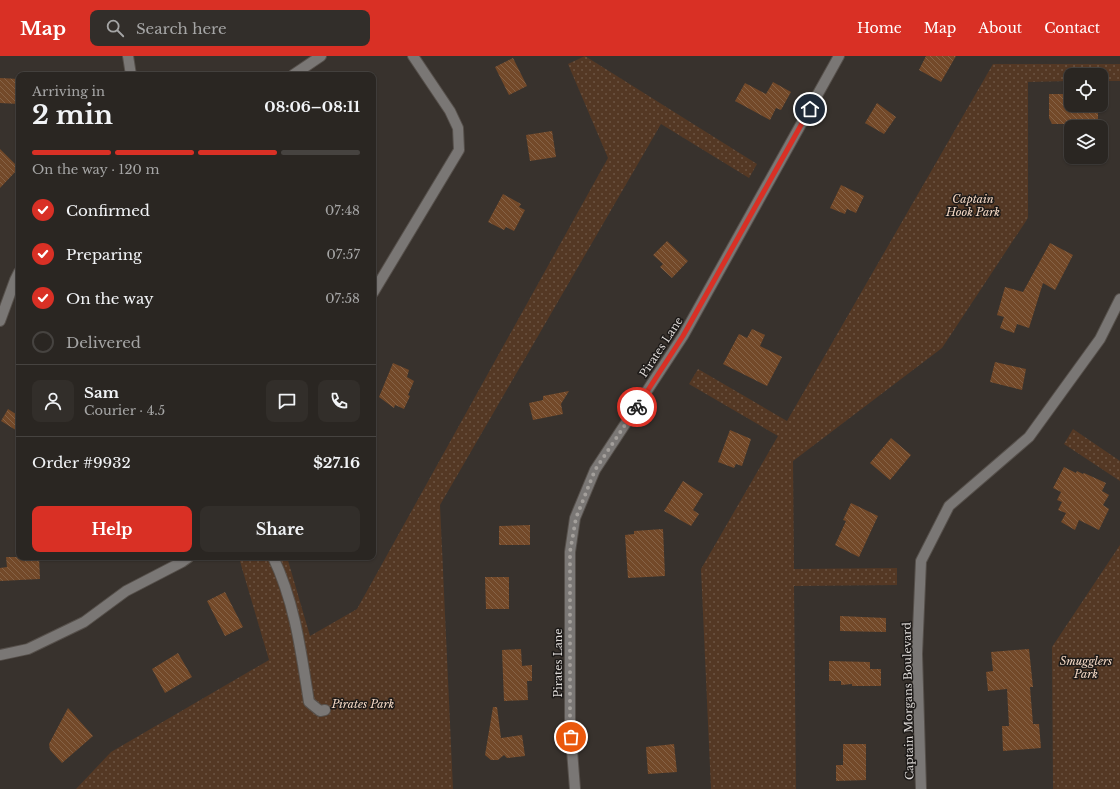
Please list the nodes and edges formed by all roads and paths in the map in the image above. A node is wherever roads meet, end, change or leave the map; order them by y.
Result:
1 (128, 56) edge
2 (321, 56) edge
3 (413, 56) edge
4 (840, 56) edge
5 (131, 72) edge
6 (297, 72) edge
7 (16, 278) edge
8 (376, 288) edge
9 (1120, 299) edge
10 (0, 320) edge
11 (185, 560) edge
12 (274, 560) edge
13 (0, 655) edge
14 (325, 710) dead end
15 (575, 789) edge
16 (921, 789) edge

1 - 5 street
2 - 6 street
3 - 8 street
4 - 15 street, Pirates Lane
7 - 10 street
9 - 16 street, Captain Morgans Boulevard
11 - 13 street
12 - 14 street

